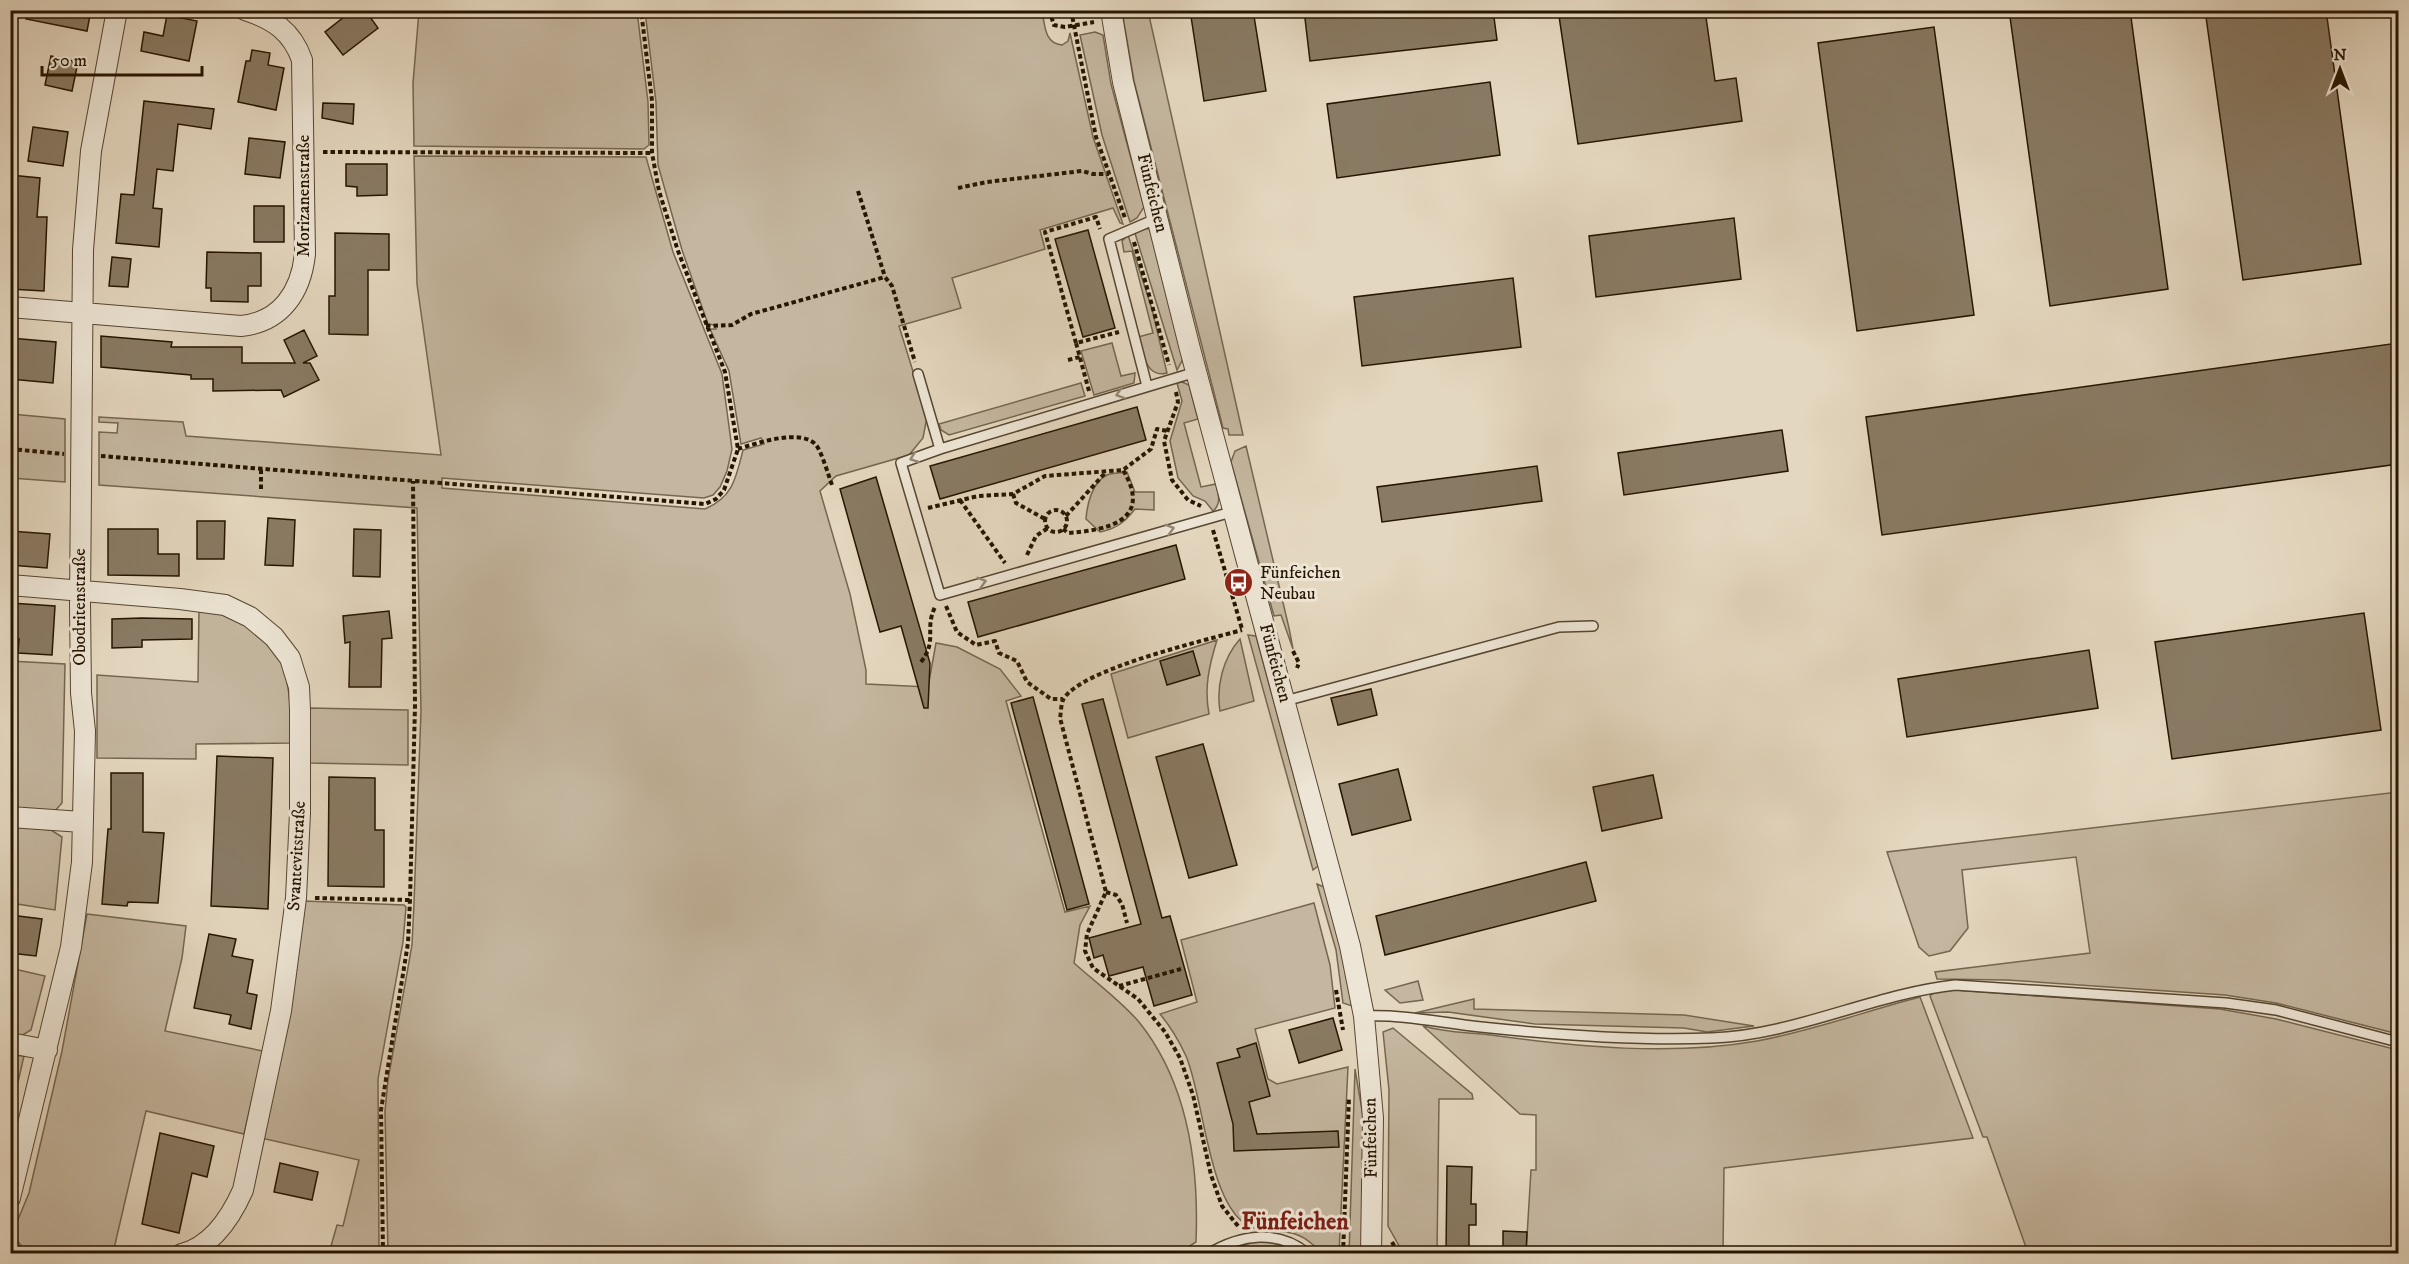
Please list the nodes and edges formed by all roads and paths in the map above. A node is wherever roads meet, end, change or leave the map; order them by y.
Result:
1 (117, 10) edge
2 (244, 10) edge
3 (641, 10) edge
4 (1049, 10) edge
5 (1071, 10) edge
6 (1111, 10) edge
7 (1072, 26) junction
8 (305, 152) junction
9 (652, 153) junction
10 (1109, 174) junction
11 (958, 188) dead end
12 (858, 191) dead end
13 (1158, 218) junction
14 (1129, 229) junction
15 (1109, 239) junction
16 (885, 277) junction
17 (10, 307) edge
18 (81, 313) junction
19 (706, 327) junction
20 (1132, 328) junction
21 (1076, 343) junction
22 (1080, 357) junction
23 (1068, 360) dead end
24 (1196, 372) junction
25 (918, 374) joint
26 (1172, 379) junction
27 (1147, 386) junction
28 (1092, 403) junction
29 (1168, 431) dead end
30 (10, 449) edge
31 (738, 449) junction
32 (940, 449) junction
33 (81, 455) junction
34 (261, 469) junction
35 (1123, 470) junction
36 (1106, 472) junction
37 (413, 481) junction
38 (832, 485) dead end
39 (261, 489) dead end
40 (1013, 494) junction
41 (960, 500) junction
42 (1236, 511) junction
43 (915, 512) junction
44 (1066, 516) junction
45 (1045, 519) junction
46 (1048, 528) junction
47 (1063, 530) junction
48 (1016, 573) junction
49 (10, 585) edge
50 (80, 590) junction
51 (940, 595) junction
52 (1593, 626) dead end
53 (1245, 642) dead end
54 (921, 662) dead end
55 (1063, 699) junction
56 (1285, 701) junction
57 (10, 817) edge
58 (82, 822) junction
59 (1106, 892) junction
60 (296, 897) junction
61 (410, 900) junction
62 (1127, 923) dead end
63 (1181, 969) dead end
64 (1336, 984) dead end
65 (1118, 987) junction
66 (1364, 1016) junction
67 (1344, 1038) dead end
68 (2398, 1042) edge
69 (10, 1043) edge
70 (47, 1050) junction
71 (1349, 1091) dead end
72 (10, 1198) edge
73 (1253, 1235) junction
74 (182, 1254) edge
75 (383, 1254) edge
76 (1208, 1254) edge
77 (1308, 1254) edge
78 (1343, 1254) edge
79 (1371, 1254) edge

1 - 18 street, Obodritenstraße
2 - 8 street, Morizanenstraße
3 - 9 path
4 - 7 path
5 - 7 path
6 - 13 street, Fünfeichen
7 - 10 path
8 - 9 path
8 - 18 street, Morizanenstraße
9 - 19 path
10 - 11 path
10 - 14 path
12 - 16 path
13 - 14 lane
13 - 24 street, Fünfeichen
14 - 15 lane
14 - 26 path
15 - 20 lane
15 - 21 path
16 - 19 path
16 - 25 path
17 - 18 street, Morizanenstraße
18 - 33 street, Obodritenstraße
19 - 31 path
20 - 21 path
20 - 27 lane
21 - 22 path
22 - 23 path
22 - 28 path
24 - 26 lane
24 - 42 street, Fünfeichen
25 - 32 lane
26 - 27 lane
27 -> 28 lane
28 - 32 lane
29 - 35 path
30 - 33 path
31 - 37 path
31 - 38 path
32 -> 43 lane
33 - 34 path
33 - 50 street, Obodritenstraße
34 - 37 path
34 - 39 path
35 - 36 path
35 - 47 path
36 - 40 path
36 - 44 path
37 - 61 path
40 - 41 path
40 - 45 path
41 - 43 path
41 - 48 path
48 -> 42 lane
42 - 56 street, Fünfeichen
43 - 51 lane
44 - 45 path
44 - 47 path
45 - 46 path
46 - 47 path
46 - 48 path
51 -> 48 lane
49 - 50 street, Svantevitstraße
50 - 58 street, Obodritenstraße
50 - 60 street, Svantevitstraße
51 - 54 path
51 - 55 path
52 - 56 lane
53 - 55 path
55 - 59 path
56 - 66 street, Fünfeichen
57 - 58 street
58 - 70 street, Obodritenstraße
59 - 62 path
59 - 65 path
60 - 61 path
60 - 74 street, Svantevitstraße
61 - 75 path
63 - 65 path
64 - 67 path
65 - 73 path
66 - 68 lane
66 - 79 street, Fünfeichen
69 - 70 street
70 - 72 street, Obodritenstraße
71 - 78 path
73 - 76 lane
73 - 77 lane

